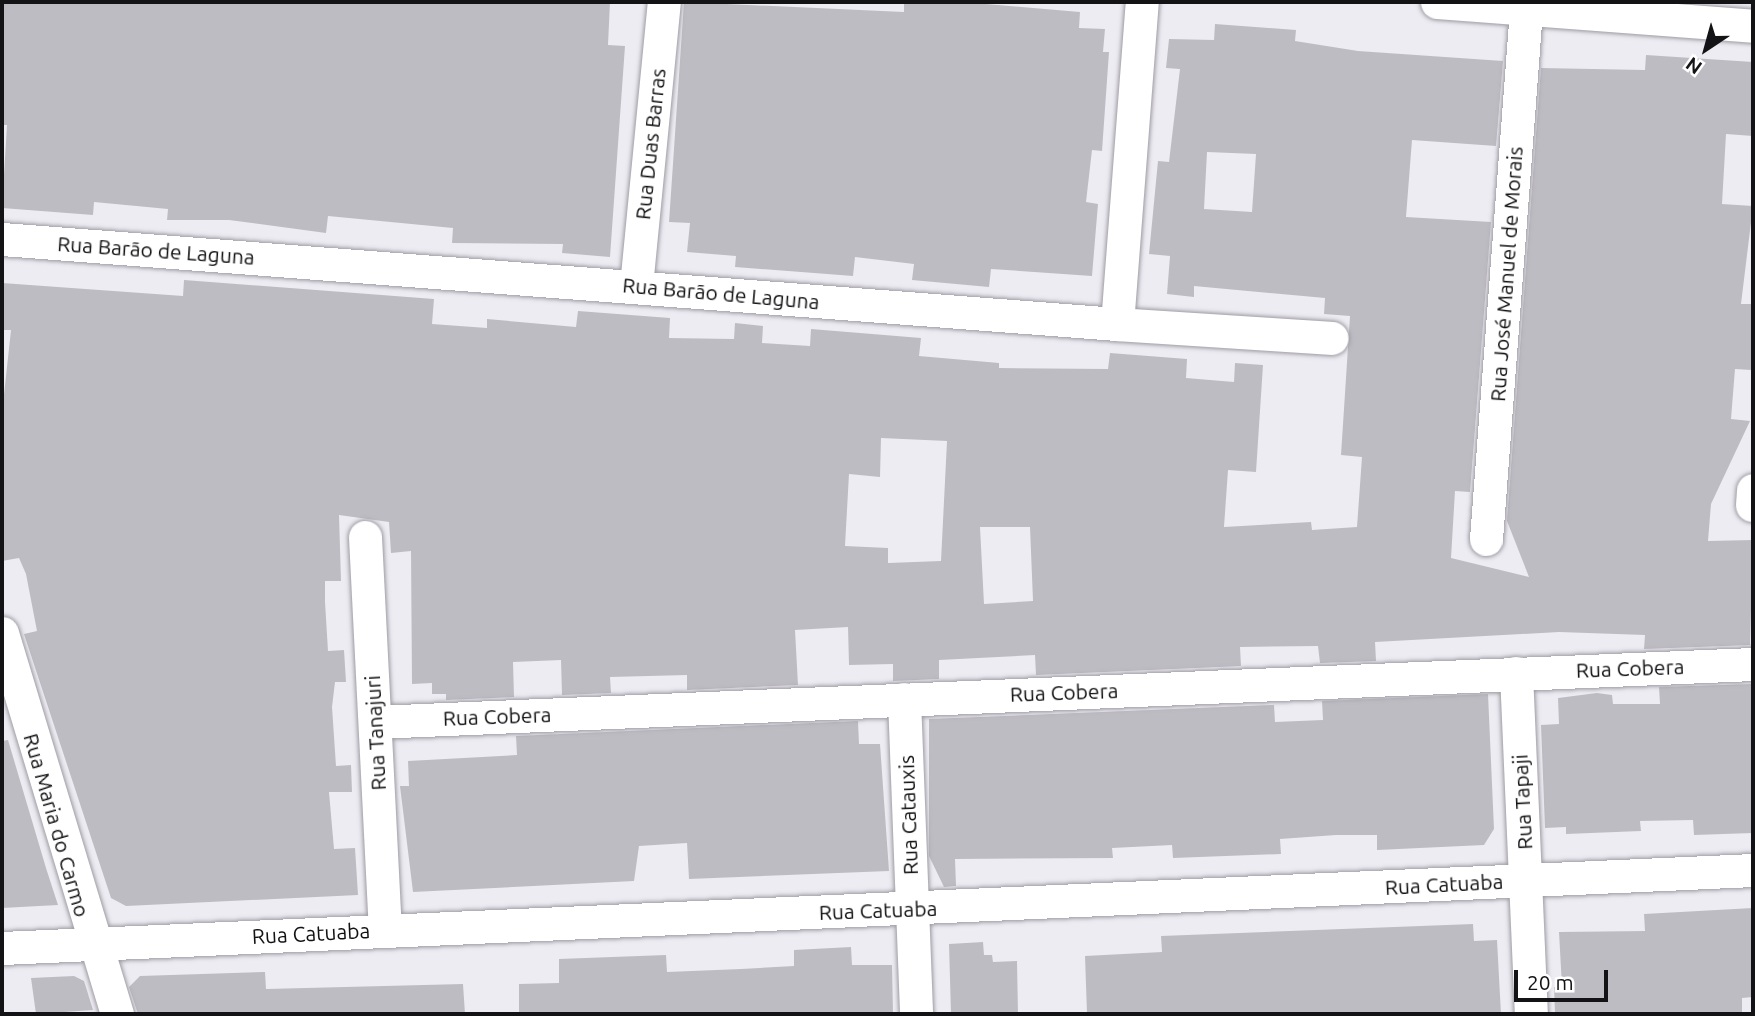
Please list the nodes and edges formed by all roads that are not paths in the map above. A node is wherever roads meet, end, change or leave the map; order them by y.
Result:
1 (664, 2) edge
2 (1142, 2) edge
3 (1437, 2) edge
4 (1525, 9) junction
5 (1719, 13) edge
6 (1753, 26) edge
7 (2, 239) edge
8 (636, 286) junction
9 (1117, 324) junction
10 (1332, 338) dead end
11 (365, 537) dead end
12 (1486, 539) dead end
13 (2, 633) edge
14 (1753, 664) edge
15 (1516, 673) junction
16 (904, 699) junction
17 (375, 722) junction
18 (1753, 870) edge
19 (1525, 880) junction
20 (912, 909) junction
21 (385, 929) junction
22 (91, 944) junction
23 (2, 948) edge
24 (117, 1014) edge
25 (916, 1014) edge
26 (1531, 1014) edge

1 - 8 street, Rua Duas Barras
2 - 9 street
3 - 4 street
4 - 5 street
4 - 12 street, Rua José Manuel de Morais
5 - 6 street
7 - 8 street, Rua Barão de Laguna
8 - 9 street, Rua Barão de Laguna
9 - 10 street, Rua Barão de Laguna
11 - 17 street, Rua Tanajuri
13 - 22 street, Rua Maria do Carmo
14 - 15 street, Rua Cobera
15 - 16 street, Rua Cobera
15 - 19 street, Rua Tapaji
16 - 17 street, Rua Cobera
16 - 20 street, Rua Catauxis
17 - 21 street, Rua Tanajuri
18 - 19 street, Rua Catuaba
19 - 20 street, Rua Catuaba
19 - 26 street, Rua Tapaji
20 - 21 street, Rua Catuaba
20 - 25 street, Rua Catauxis
21 - 22 street, Rua Catuaba
22 - 23 street, Rua Catuaba
22 - 24 street, Rua Maria do Carmo

